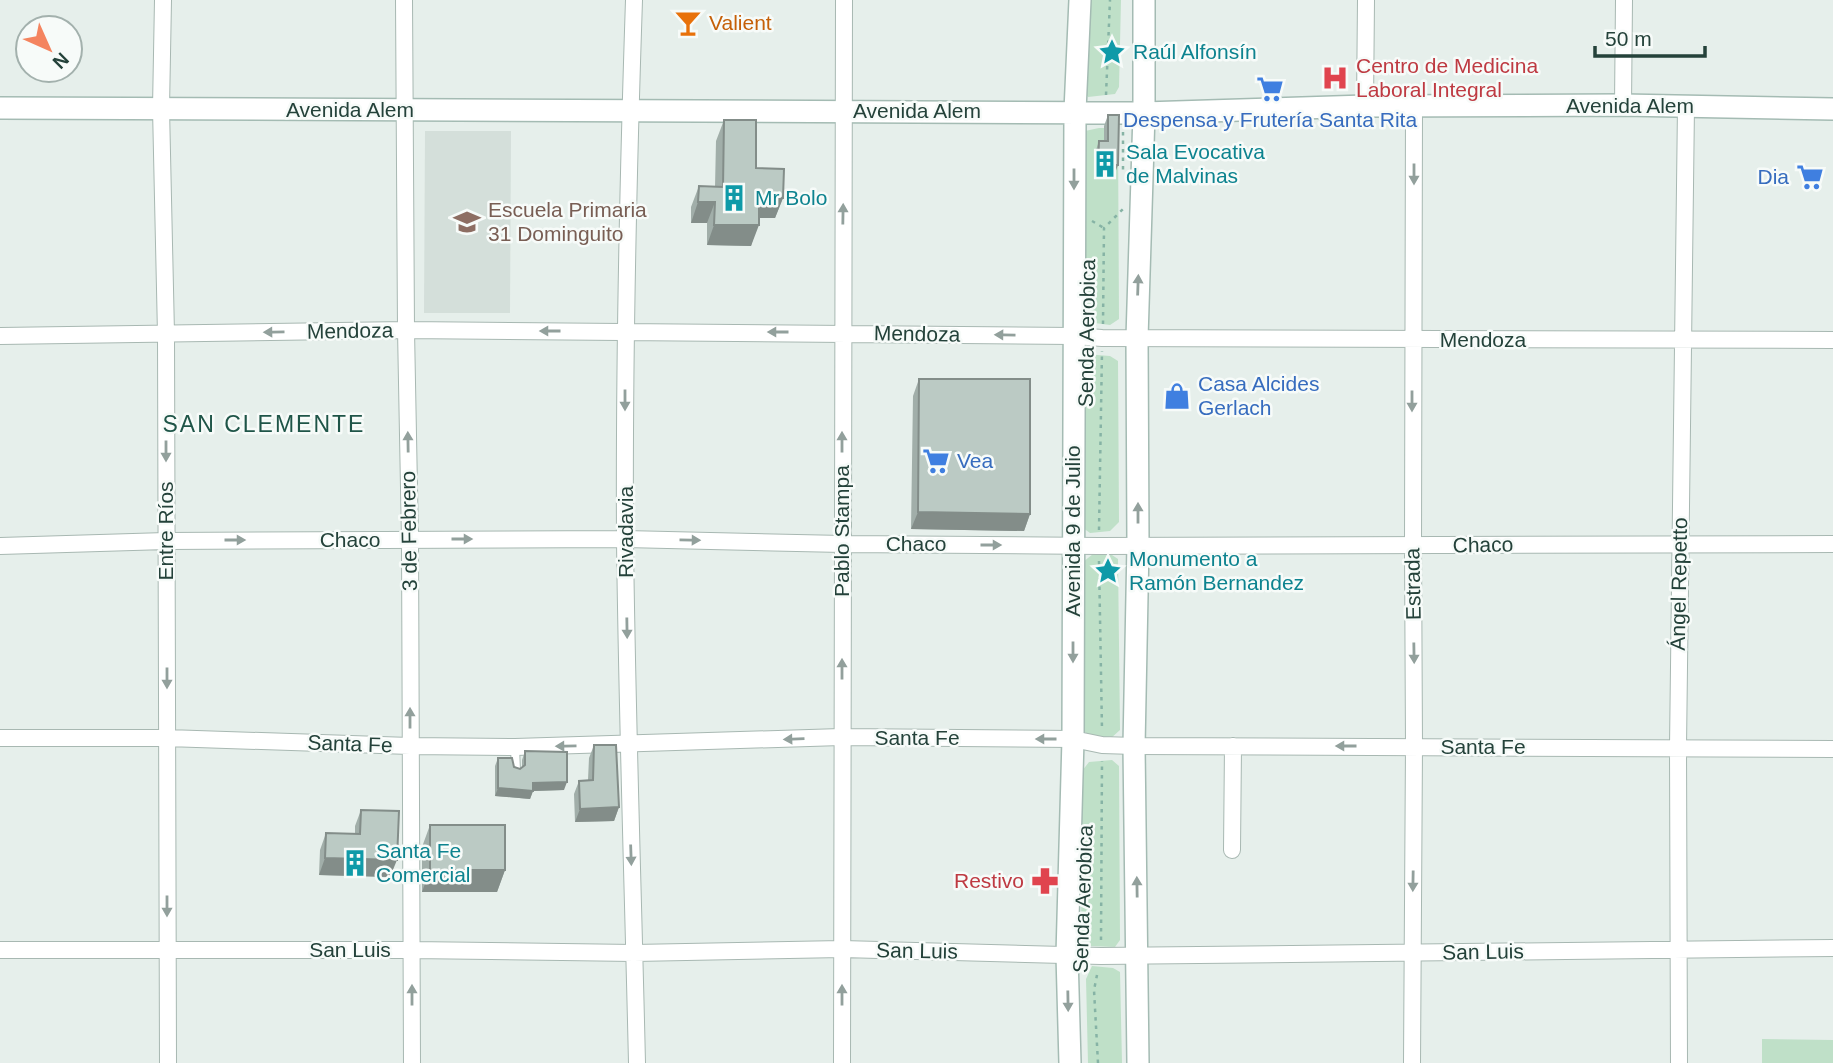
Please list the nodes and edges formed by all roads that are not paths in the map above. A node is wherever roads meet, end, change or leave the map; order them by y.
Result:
1 (163, 0) edge
2 (404, 0) edge
3 (634, 0) edge
4 (844, 0) edge
5 (1080, 0) edge
6 (1144, 0) edge
7 (1366, 0) edge
8 (1624, 0) edge
9 (1623, 105) junction
10 (1365, 106) junction
11 (1414, 106) junction
12 (1686, 106) junction
13 (0, 108) edge
14 (161, 108) junction
15 (1833, 109) edge
16 (403, 110) junction
17 (844, 110) junction
18 (1075, 111) junction
19 (630, 112) junction
20 (1144, 113) junction
21 (406, 330) junction
22 (626, 332) junction
23 (842, 332) junction
24 (166, 334) junction
25 (0, 336) edge
26 (1073, 336) junction
27 (1137, 338) junction
28 (1412, 340) junction
29 (1682, 340) junction
30 (1833, 340) edge
31 (625, 539) junction
32 (410, 540) junction
33 (166, 541) junction
34 (1680, 542) junction
35 (843, 544) junction
36 (1833, 544) edge
37 (1073, 545) junction
38 (1138, 545) junction
39 (0, 546) edge
40 (1413, 546) junction
41 (841, 737) junction
42 (0, 738) edge
43 (167, 738) junction
44 (1073, 739) junction
45 (628, 744) junction
46 (410, 746) junction
47 (1135, 746) junction
48 (1233, 746) junction
49 (1415, 746) junction
50 (1678, 747) junction
51 (1833, 749) edge
52 (520, 751) junction
53 (516, 771) edge
54 (1233, 850) dead end
55 (1679, 948) junction
56 (1833, 948) edge
57 (842, 949) junction
58 (0, 950) edge
59 (167, 950) junction
60 (412, 950) junction
61 (634, 953) junction
62 (1412, 954) junction
63 (1068, 955) junction
64 (1138, 955) junction
65 (168, 1063) edge
66 (412, 1063) edge
67 (637, 1063) edge
68 (842, 1063) edge
69 (1070, 1063) edge
70 (1138, 1063) edge
71 (1412, 1063) edge
72 (1679, 1063) edge

1 - 14 street, Entre Ríos
2 - 16 street, 3 de Febrero
3 - 19 street, Rivadavia
4 - 17 street, Pablo Stampa
5 - 18 main road, Avenida 9 de Julio
6 - 20 main road
7 - 10 street
8 - 9 street
9 - 11 main road, Avenida Alem
9 - 12 main road, Avenida Alem
10 - 11 main road, Avenida Alem
10 - 20 main road, Avenida Alem
11 -> 28 street, Estrada
12 - 15 main road, Avenida Alem
12 - 29 street, Ángel Repetto
13 - 14 main road, Avenida Alem
14 - 16 main road, Avenida Alem
14 - 24 street, Entre Ríos
16 - 19 main road, Avenida Alem
16 - 21 street, 3 de Febrero
17 - 18 main road, Avenida Alem
17 - 19 main road, Avenida Alem
23 -> 17 street, Pablo Stampa
18 - 20 main road, Avenida Alem
18 -> 26 main road, Avenida 9 de Julio
19 - 22 street, Rivadavia
27 -> 20 main road
22 -> 21 street, Mendoza
21 -> 24 street, Mendoza
32 -> 21 street, 3 de Febrero
23 -> 22 street, Mendoza
22 -> 31 street, Rivadavia
26 -> 23 street, Mendoza
35 -> 23 street, Pablo Stampa
24 - 25 street, Mendoza
24 -> 33 street, Entre Ríos
26 - 27 street, Mendoza
26 - 37 main road, Avenida 9 de Julio
27 - 28 street, Mendoza
38 -> 27 main road
28 - 29 street, Mendoza
28 -> 40 street, Estrada
29 - 30 street, Mendoza
29 - 34 street, Ángel Repetto
32 -> 31 street, Chaco
31 -> 35 street, Chaco
31 -> 45 street, Rivadavia
33 -> 32 street, Chaco
46 -> 32 street, 3 de Febrero
33 - 39 street, Chaco
33 -> 43 street, Entre Ríos
34 - 36 street, Chaco
34 - 40 street, Chaco
34 - 50 street, Ángel Repetto
35 -> 37 street, Chaco
41 -> 35 street, Pablo Stampa
37 - 38 street, Chaco
37 -> 44 main road, Avenida 9 de Julio
38 - 40 street, Chaco
38 - 47 main road
40 -> 49 street, Estrada
44 -> 41 street, Santa Fe
41 -> 45 street, Santa Fe
41 - 57 street, Pablo Stampa
42 - 43 street, Santa Fe
43 - 46 street, Santa Fe
43 -> 59 street, Entre Ríos
44 - 47 street, Santa Fe
44 - 63 main road, Avenida 9 de Julio
45 -> 52 street, Santa Fe
45 -> 61 street, Rivadavia
46 - 52 street, Santa Fe
46 - 60 street, 3 de Febrero
47 - 48 street, Santa Fe
64 -> 47 main road
49 -> 48 street, Santa Fe
48 - 54 street
49 - 50 street, Santa Fe
49 -> 62 street, Estrada
50 - 51 street, Santa Fe
50 - 55 street, Ángel Repetto
52 - 53 lane
55 - 56 street, San Luis
55 - 62 street, San Luis
55 - 72 street, Ángel Repetto
57 - 61 street, San Luis
57 - 63 street, San Luis
68 -> 57 street, Pablo Stampa
58 - 59 street, San Luis
59 - 60 street, San Luis
59 - 65 street, Entre Ríos
60 - 61 street, San Luis
66 -> 60 street, 3 de Febrero
61 - 67 street, Rivadavia
62 - 64 street, San Luis
62 - 71 street, Estrada
63 - 64 street, San Luis
63 -> 69 main road, Avenida 9 de Julio
64 - 70 main road

